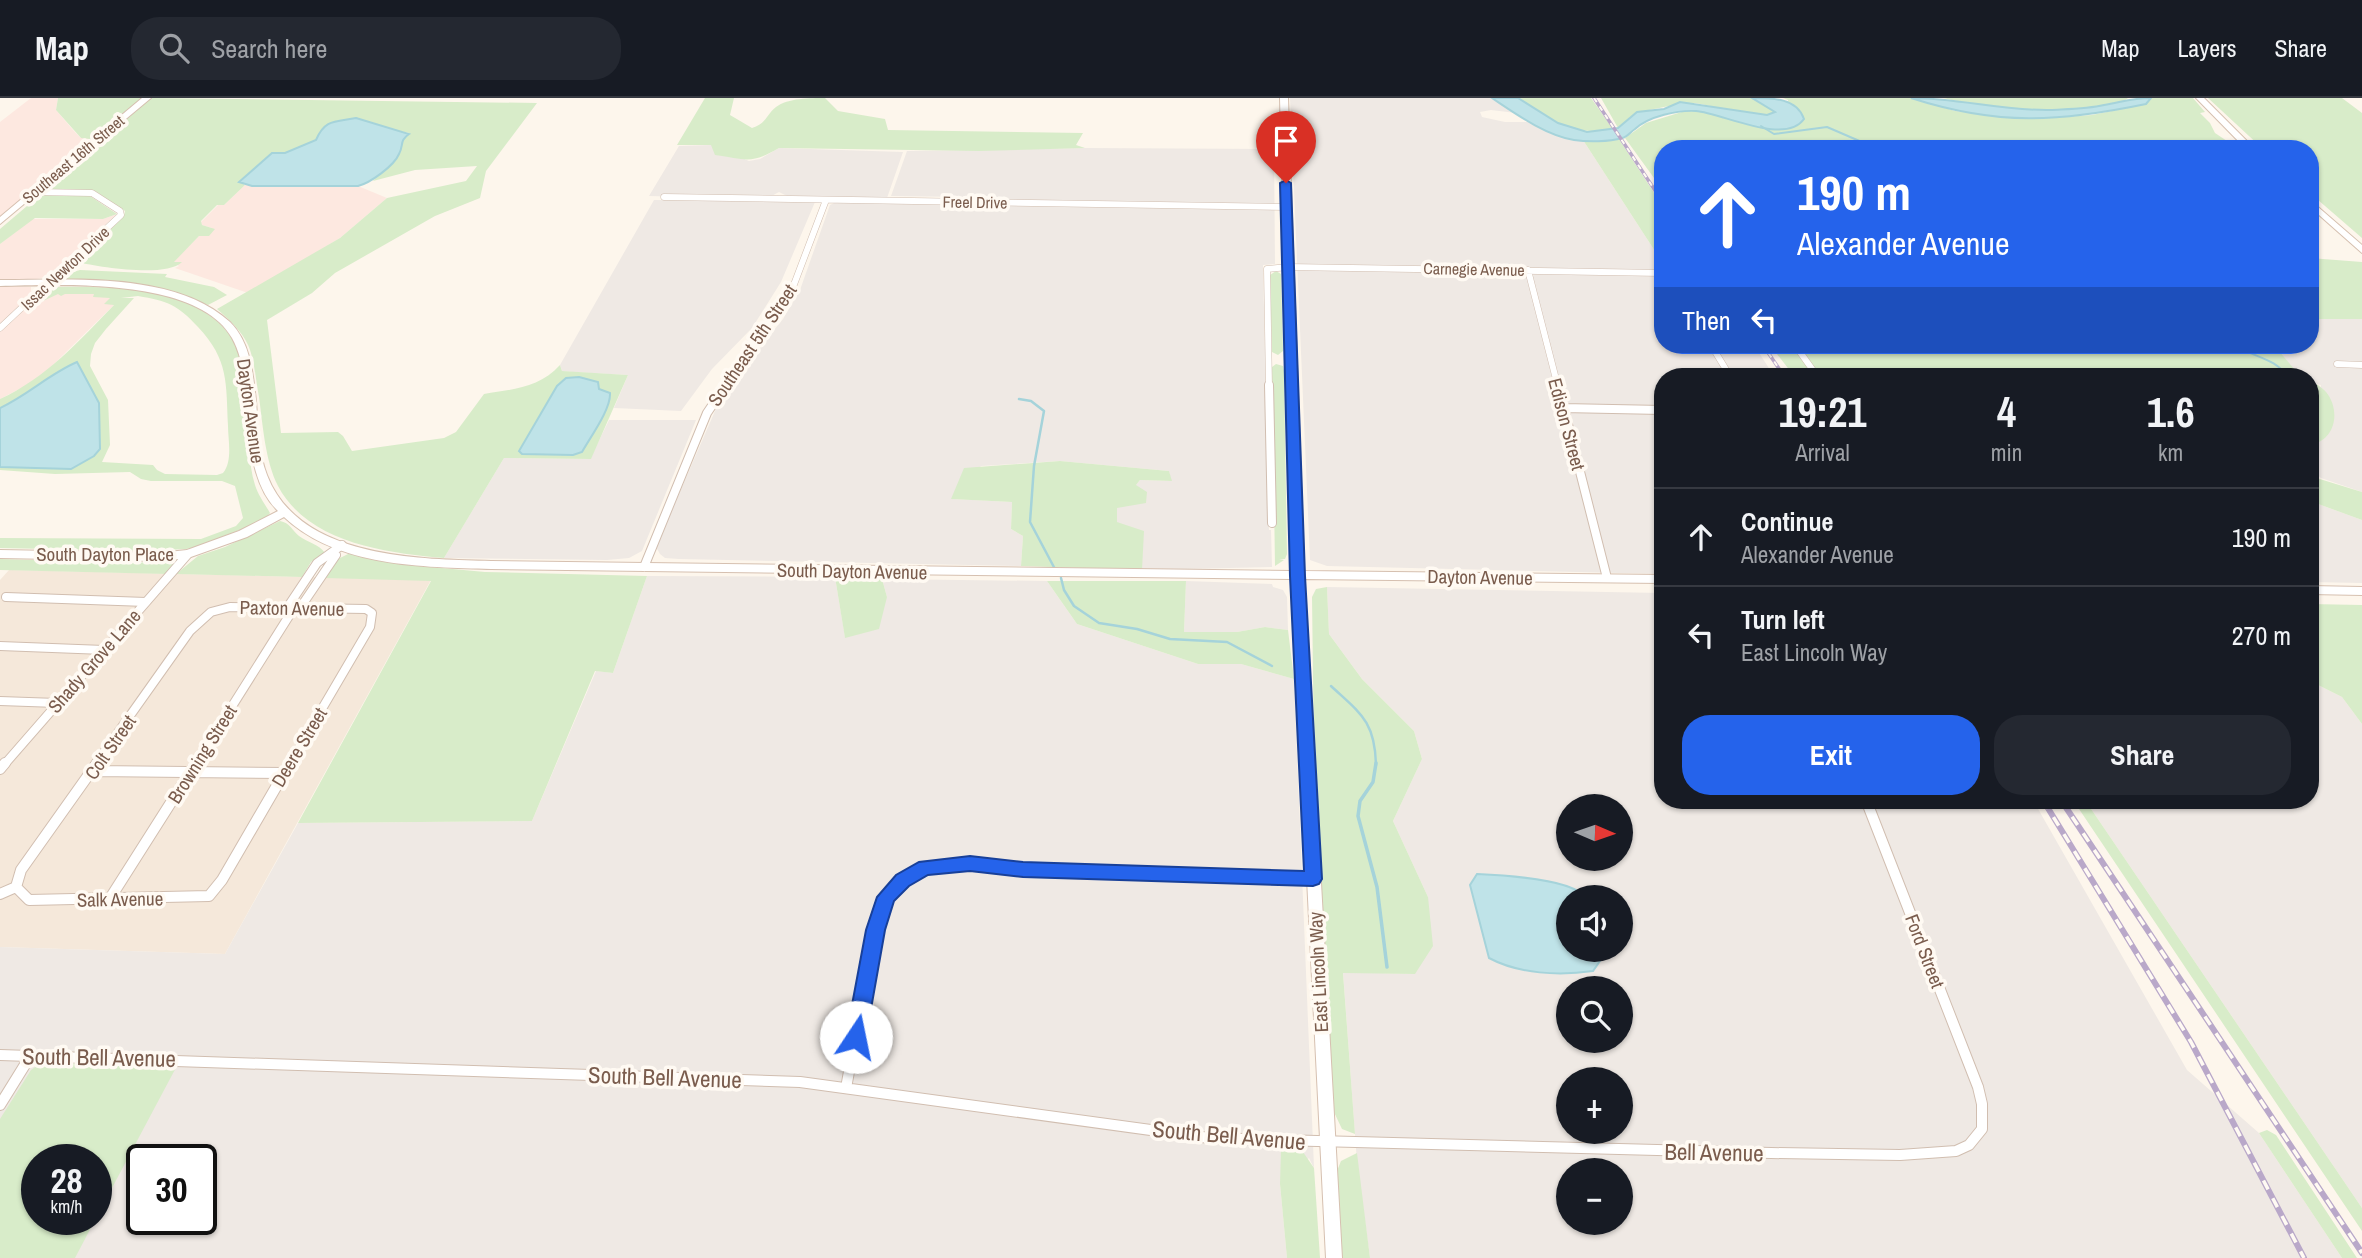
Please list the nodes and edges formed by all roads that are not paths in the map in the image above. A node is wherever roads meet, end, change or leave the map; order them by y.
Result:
1 (147, 98) edge
2 (1284, 98) edge
3 (2200, 98) edge
4 (2242, 140) edge
5 (35, 192) junction
6 (663, 197) dead end
7 (827, 200) junction
8 (1286, 207) junction
9 (2319, 211) edge
10 (0, 221) edge
11 (2362, 250) edge
12 (1288, 267) junction
13 (1528, 270) junction
14 (1654, 272) edge
15 (0, 284) edge
16 (48, 284) junction
17 (0, 328) edge
18 (2337, 364) dead end
19 (2362, 365) edge
20 (1563, 408) junction
21 (1654, 410) edge
22 (284, 512) junction
23 (1272, 523) dead end
24 (345, 546) junction
25 (0, 554) edge
26 (188, 554) junction
27 (407, 561) joint
28 (644, 567) junction
29 (1298, 576) junction
30 (1608, 578) junction
31 (1654, 579) edge
32 (2319, 590) edge
33 (2362, 591) edge
34 (6, 597) dead end
35 (146, 602) junction
36 (294, 608) junction
37 (211, 612) joint
38 (372, 614) joint
39 (0, 646) edge
40 (104, 650) junction
41 (0, 701) edge
42 (57, 703) junction
43 (4, 759) edge
44 (0, 769) edge
45 (93, 771) junction
46 (191, 772) junction
47 (284, 773) junction
48 (1870, 809) edge
49 (1313, 879) junction
50 (222, 880) joint
51 (16, 887) junction
52 (0, 894) edge
53 (109, 900) junction
54 (0, 1055) edge
55 (31, 1055) junction
56 (846, 1088) junction
57 (1982, 1104) joint
58 (0, 1105) edge
59 (1327, 1143) junction
60 (1334, 1258) edge

1 - 5 main road, Southeast 16th Street
2 - 8 main road, East Lincoln Way
3 - 4 main road
5 - 10 main road, Southeast 16th Street
5 - 16 street, Issac Newton Drive
6 - 7 street, Freel Drive
7 - 8 street, Freel Drive
7 - 28 street, Southeast 5th Street
8 - 12 main road, East Lincoln Way
9 - 11 main road
12 - 13 street, Carnegie Avenue
12 - 23 street
12 - 29 main road, East Lincoln Way
13 - 14 street, Carnegie Avenue
13 - 20 street, Edison Street
15 - 16 main road, Dayton Avenue
16 - 17 street, Issac Newton Drive
16 - 22 main road, Dayton Avenue
18 - 19 street
20 - 21 street
20 - 30 street, Edison Street
22 - 24 main road, Dayton Avenue
22 - 26 main road, South Dayton Place
24 - 27 main road, Dayton Avenue
24 - 36 street, Browning Street
25 - 26 main road, South Dayton Place
26 - 35 street, Shady Grove Lane
27 - 28 main road, South Dayton Avenue
28 - 29 main road, South Dayton Avenue
29 - 30 main road, Dayton Avenue
29 - 49 main road, East Lincoln Way
30 - 31 main road, Dayton Avenue
32 - 33 main road
34 - 35 street
35 - 40 street, Shady Grove Lane
36 - 37 street, Paxton Avenue
36 - 38 street, Paxton Avenue
36 - 46 street, Browning Street
37 - 45 street, Colt Street
38 - 47 street, Deere Street
39 - 40 street
40 - 42 street, Shady Grove Lane
41 - 42 street
42 - 43 street, Shady Grove Lane
43 - 44 street, Shady Grove Lane
45 - 46 street
45 - 51 street, Colt Street
46 - 47 street
46 - 53 street, Browning Street
47 - 50 street, Deere Street
48 - 57 street, Ford Street
49 - 56 street
49 - 59 main road, East Lincoln Way
50 - 53 street, Salk Avenue
51 - 52 street
51 - 53 street, Salk Avenue
54 - 55 street, South Bell Avenue
55 - 56 street, South Bell Avenue
55 - 58 street
56 - 59 street, South Bell Avenue
57 - 59 street, Bell Avenue
59 - 60 main road, East Lincoln Way

